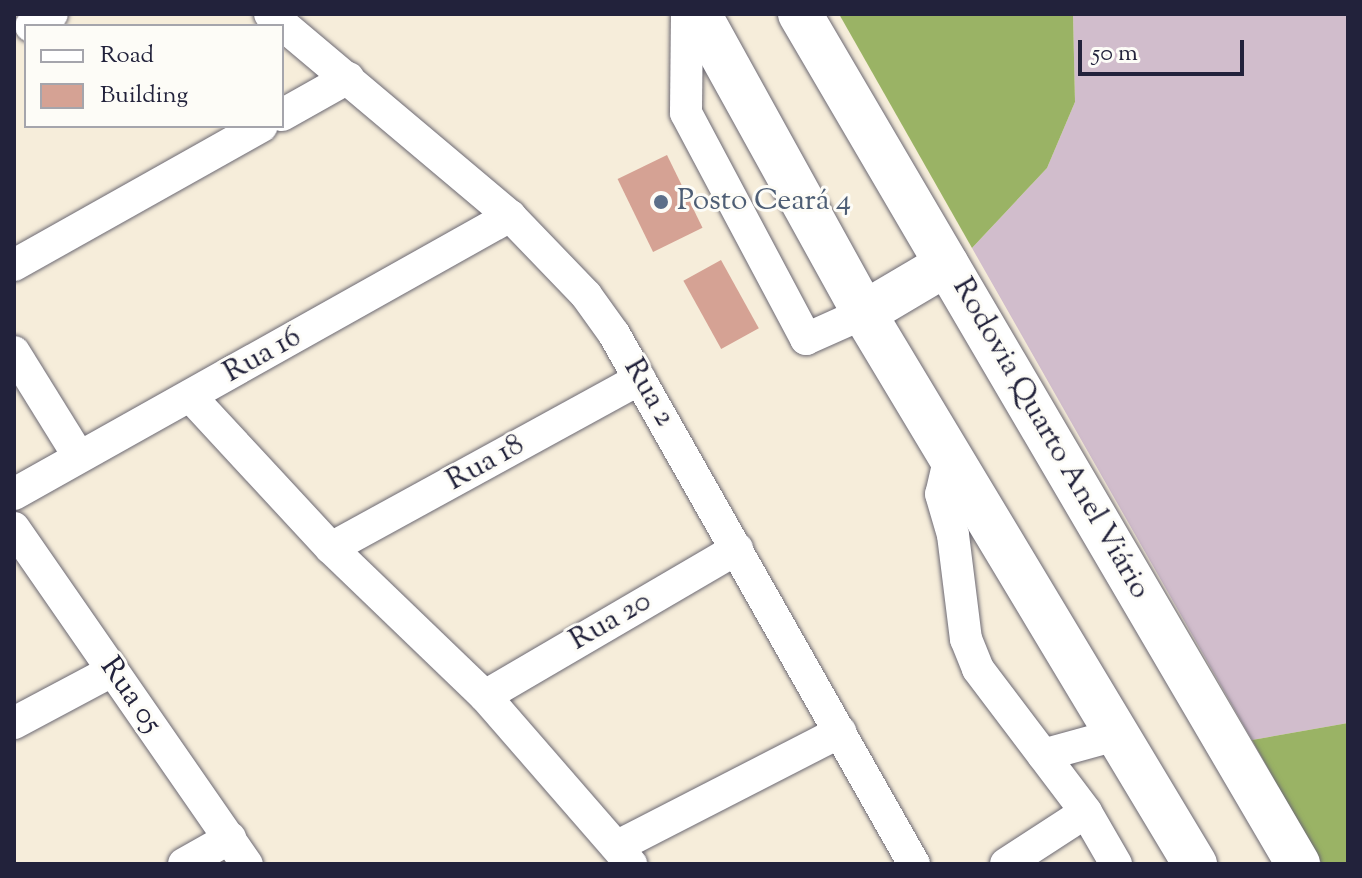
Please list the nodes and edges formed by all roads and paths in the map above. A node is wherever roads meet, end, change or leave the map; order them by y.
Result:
1 (52, 14) edge
2 (687, 14) edge
3 (699, 14) edge
4 (800, 14) edge
5 (34, 24) edge
6 (284, 25) edge
7 (348, 78) junction
8 (284, 114) edge
9 (258, 128) edge
10 (510, 216) junction
11 (947, 264) junction
12 (14, 265) edge
13 (864, 313) junction
14 (14, 352) edge
15 (640, 379) junction
16 (190, 396) junction
17 (950, 456) junction
18 (79, 457) junction
19 (14, 494) edge
20 (14, 528) edge
21 (331, 548) junction
22 (737, 549) junction
23 (112, 671) junction
24 (485, 696) junction
25 (14, 723) edge
26 (840, 732) junction
27 (1119, 734) junction
28 (1043, 755) junction
29 (1086, 812) junction
30 (239, 851) edge
31 (624, 855) edge
32 (184, 864) edge
33 (914, 864) edge
34 (1006, 864) edge
35 (1116, 864) edge
36 (1195, 864) edge
37 (1298, 864) edge

1 - 5 street
2 - 13 street
3 - 13 highway
4 - 11 highway, Rodovia Quarto Anel Viário
6 - 7 street, Rua 2
7 - 8 street
7 - 10 street, Rua 2
9 - 12 street
10 - 15 street, Rua 2
10 - 16 street, Rua 16
11 - 13 highway
11 - 37 highway, Rodovia Quarto Anel Viário
13 - 17 highway
14 - 18 street
15 - 21 street, Rua 18
15 - 22 street, Rua 2
16 - 18 street, Rua 16
16 - 21 street
17 - 27 highway
17 - 28 street
18 - 19 street, Rua 16
20 - 23 street, Rua 05
21 - 24 street
22 - 24 street, Rua 20
22 - 26 street, Rua 2
23 - 25 street
23 - 30 street, Rua 05
24 - 31 street
26 - 31 street
26 - 33 street, Rua 2
27 - 28 street
27 - 36 highway
28 - 29 street
29 - 34 street
29 - 35 street
30 - 32 street

